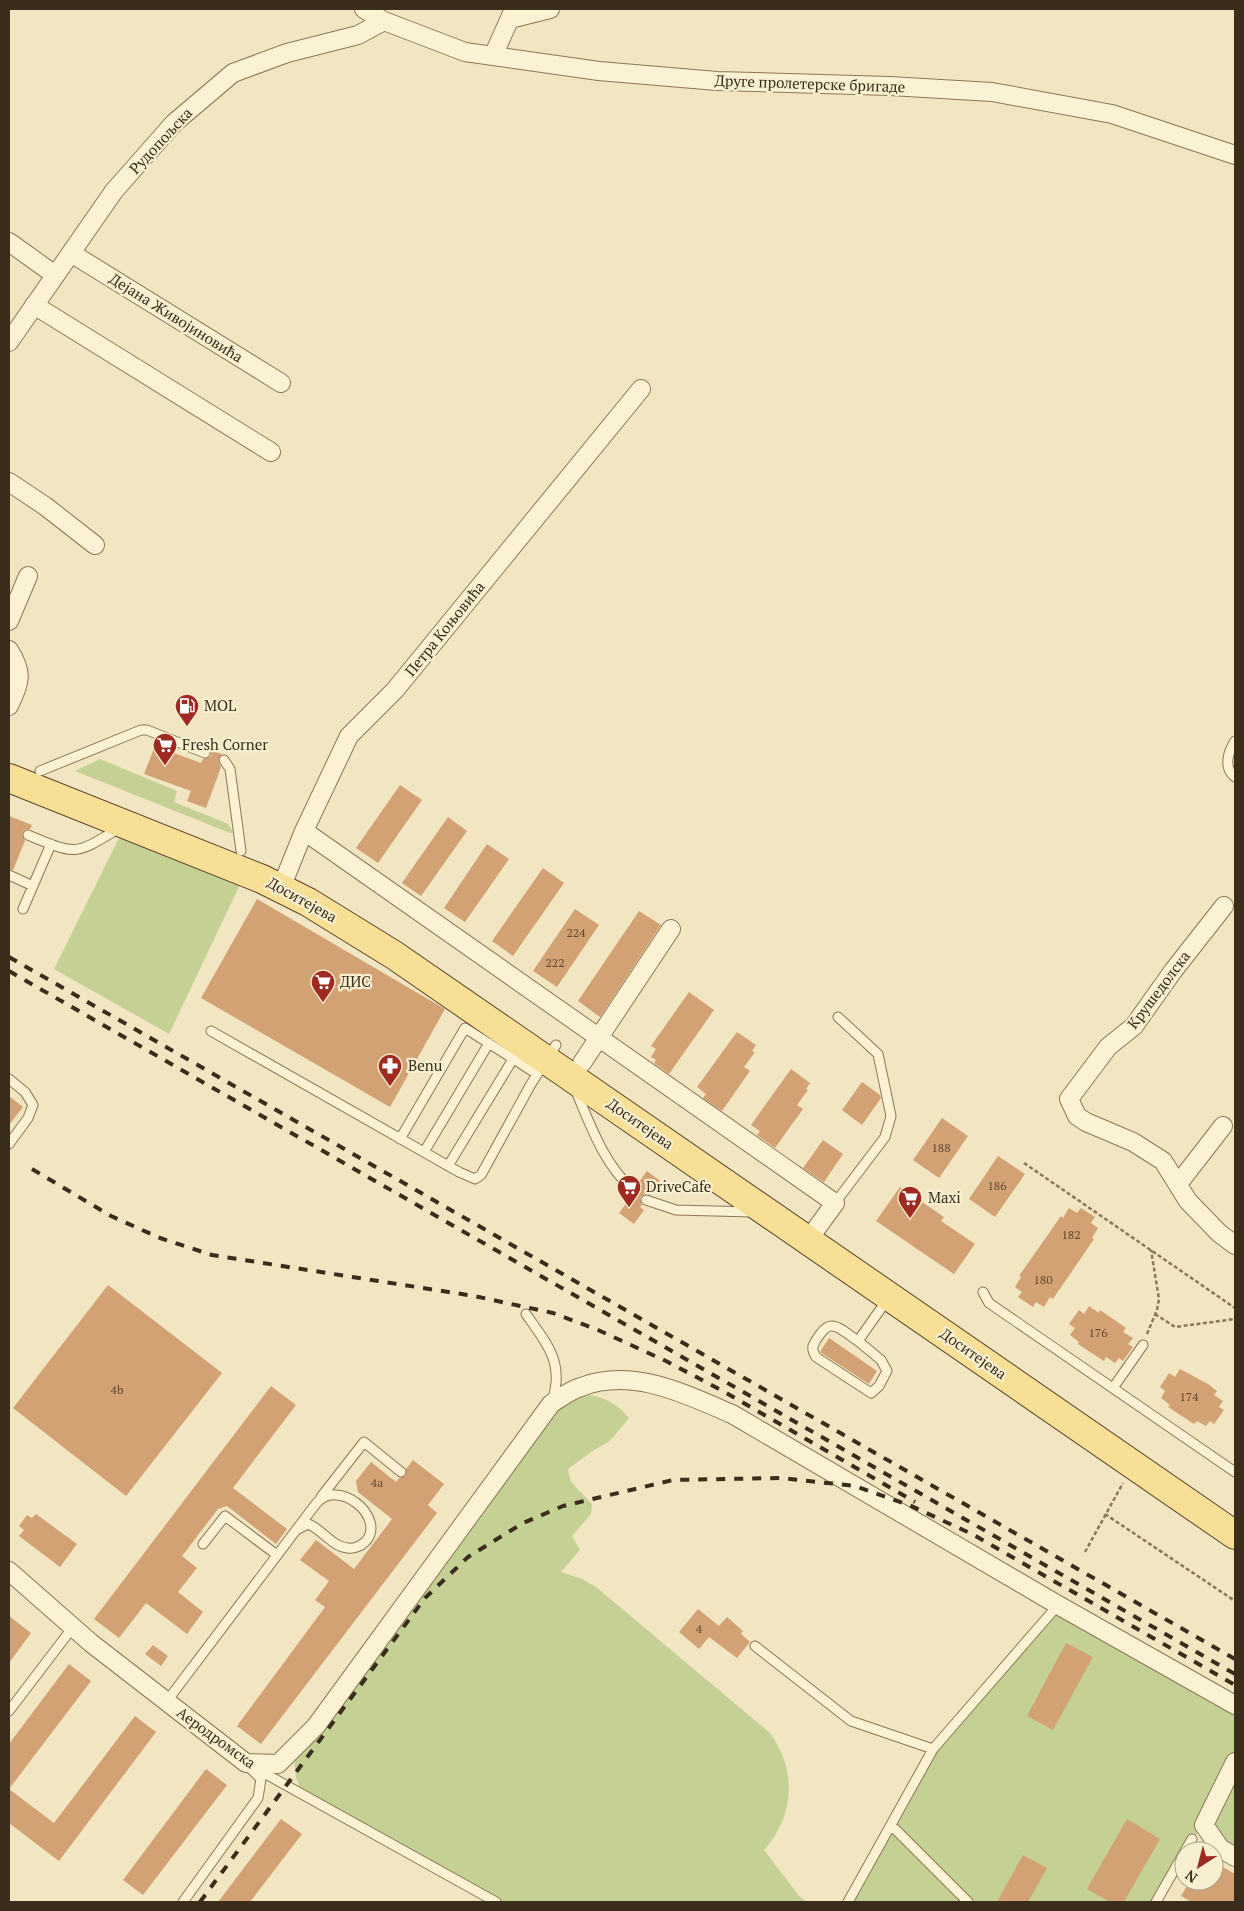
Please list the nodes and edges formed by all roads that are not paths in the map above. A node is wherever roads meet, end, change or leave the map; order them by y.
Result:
1 (364, 9) edge
2 (550, 9) edge
3 (512, 14) edge
4 (384, 21) junction
5 (493, 56) junction
6 (1235, 155) edge
7 (9, 242) edge
8 (71, 253) junction
9 (55, 275) junction
10 (34, 305) junction
11 (9, 342) edge
12 (281, 383) dead end
13 (641, 388) dead end
14 (271, 452) dead end
15 (9, 482) edge
16 (95, 545) dead end
17 (28, 576) dead end
18 (9, 621) edge
19 (9, 650) edge
20 (9, 706) edge
21 (1235, 742) edge
22 (205, 753) dead end
23 (9, 759) edge
24 (224, 760) dead end
25 (40, 771) junction
26 (1235, 777) edge
27 (9, 778) edge
28 (126, 824) junction
29 (304, 831) junction
30 (28, 834) dead end
31 (51, 844) junction
32 (241, 851) junction
33 (9, 875) edge
34 (284, 880) junction
35 (33, 886) junction
36 (1224, 906) dead end
37 (23, 909) dead end
38 (671, 929) dead end
39 (838, 1017) dead end
40 (211, 1031) dead end
41 (600, 1036) junction
42 (489, 1043) junction
43 (513, 1058) junction
44 (546, 1060) junction
45 (575, 1069) junction
46 (9, 1079) edge
47 (1223, 1126) dead end
48 (400, 1139) junction
49 (9, 1144) edge
50 (424, 1152) junction
51 (448, 1166) junction
52 (1178, 1184) junction
53 (633, 1190) dead end
54 (646, 1200) dead end
55 (835, 1202) junction
56 (767, 1212) junction
57 (813, 1233) junction
58 (1235, 1245) edge
59 (983, 1292) dead end
60 (889, 1296) junction
61 (526, 1314) dead end
62 (858, 1341) junction
63 (1143, 1345) road end
64 (1113, 1388) junction
65 (1049, 1396) junction
66 (551, 1404) junction
67 (402, 1472) dead end
68 (1235, 1472) edge
69 (319, 1499) junction
70 (1235, 1514) edge
71 (296, 1530) junction
72 (1235, 1535) edge
73 (203, 1544) dead end
74 (277, 1555) junction
75 (9, 1571) edge
76 (1058, 1605) junction
77 (73, 1627) junction
78 (755, 1646) dead end
79 (167, 1701) junction
80 (1235, 1705) edge
81 (9, 1711) edge
82 (933, 1749) junction
83 (1235, 1762) edge
84 (246, 1763) junction
85 (891, 1825) junction
86 (1235, 1857) edge
87 (1174, 1870) edge
88 (182, 1902) edge
89 (496, 1902) edge
90 (848, 1902) edge
91 (968, 1902) edge
92 (1156, 1902) edge

1 - 4 street
2 - 3 street
3 - 5 street
4 - 5 street, Друге пролетерске бригаде
4 - 8 street, Рудопољска
5 - 6 street, Друге пролетерске бригаде
7 - 9 street
8 - 9 street, Рудопољска
8 - 12 street, Дејана Живојиновића
9 - 10 street, Рудопољска
10 - 11 street, Рудопољска
10 - 14 street
13 - 29 street, Петра Коњовића
15 - 16 street
17 - 18 street
19 - 20 street
21 - 26 lane
22 - 25 lane
23 - 25 main road, Доситејева
24 - 32 lane
25 - 32 main road, Доситејева
27 - 28 main road, Доситејева
28 - 31 lane
28 - 34 main road, Доситејева
29 - 34 street, Петра Коњовића
29 - 41 street
30 - 31 lane
31 - 35 lane
32 - 34 main road, Доситејева
33 - 35 lane
34 - 44 main road, Доситејева
35 - 37 lane
36 - 52 street, Крушедолска
38 - 41 street
39 - 55 lane
40 - 48 lane
41 - 45 street
41 - 55 street
42 - 43 lane
42 - 48 lane
42 - 50 lane
43 - 44 lane
43 - 51 lane
44 - 45 main road, Доситејева
44 - 51 lane
45 - 53 lane
45 - 56 main road, Доситејева
45 - 57 main road, Доситејева
46 - 49 lane
47 - 52 street
48 - 50 lane
50 - 51 lane
52 - 58 street, Крушедолска
54 - 56 lane
55 - 57 street
56 - 57 main road, Доситејева
57 - 60 main road, Доситејева
57 - 65 main road, Доситејева
59 - 64 lane
60 - 62 lane
60 - 65 main road, Доситејева
61 - 66 lane
62 - 62 lane
63 - 64 lane
64 - 68 lane
65 - 70 main road, Доситејева
65 - 72 main road, Доситејева
66 - 76 street
66 - 84 street
67 - 69 lane
69 - 71 lane
69 - 71 lane
71 - 74 lane
73 - 74 lane
74 - 79 lane
75 - 77 street, Аеродромска
76 - 80 street
76 - 82 lane
77 - 79 street, Аеродромска
77 - 81 lane
78 - 82 lane
79 - 84 street, Аеродромска
82 - 85 lane
83 - 86 street
84 - 88 lane
84 - 89 lane, Аеродромска
85 - 90 lane
85 - 91 lane
87 - 92 lane

